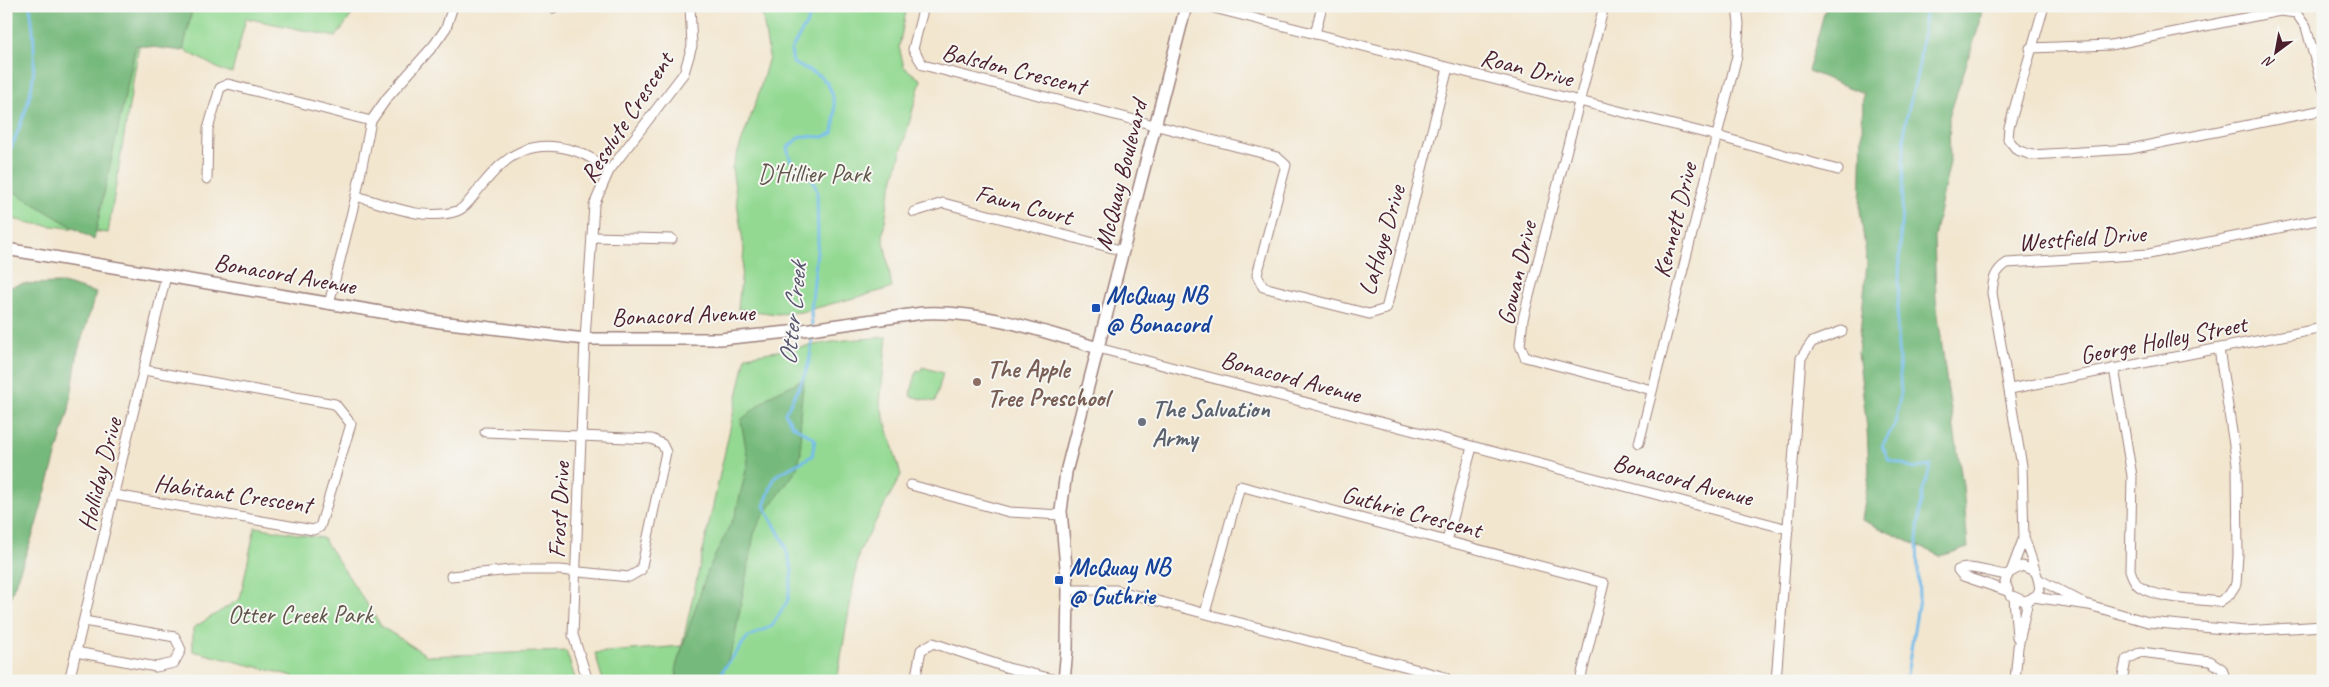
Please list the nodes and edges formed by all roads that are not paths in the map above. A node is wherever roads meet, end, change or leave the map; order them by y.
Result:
1 (453, 6) edge
2 (690, 6) edge
3 (924, 6) edge
4 (1186, 6) edge
5 (1206, 6) edge
6 (1322, 6) edge
7 (1604, 6) edge
8 (1737, 6) edge
9 (2044, 6) edge
10 (1315, 34) junction
11 (2030, 48) junction
12 (1448, 68) junction
13 (2323, 88) edge
14 (1580, 101) junction
15 (2323, 110) edge
16 (371, 121) junction
17 (1156, 125) junction
18 (1717, 136) junction
19 (1838, 170) dead end
20 (610, 171) junction
21 (207, 179) dead end
22 (356, 196) junction
23 (914, 212) dead end
24 (2323, 219) edge
25 (592, 237) junction
26 (672, 239) dead end
27 (6, 249) edge
28 (1124, 251) junction
29 (166, 276) junction
30 (330, 304) junction
31 (2323, 328) edge
32 (1842, 331) dead end
33 (585, 339) junction
34 (1098, 348) junction
35 (2219, 349) junction
36 (2114, 368) junction
37 (144, 370) junction
38 (2010, 389) junction
39 (1652, 390) junction
40 (484, 432) dead end
41 (582, 436) junction
42 (1640, 443) dead end
43 (1472, 447) junction
44 (912, 485) dead end
45 (115, 495) junction
46 (1061, 515) junction
47 (1788, 529) junction
48 (2024, 536) junction
49 (1447, 541) junction
50 (575, 570) junction
51 (2035, 571) junction
52 (2010, 572) junction
53 (451, 576) dead end
54 (2040, 580) junction
55 (1068, 590) junction
56 (2007, 591) junction
57 (2014, 598) junction
58 (2031, 598) junction
59 (2089, 605) junction
60 (1205, 613) junction
61 (84, 621) junction
62 (2323, 626) edge
63 (2018, 647) junction
64 (76, 652) junction
65 (69, 681) edge
66 (588, 681) edge
67 (915, 681) edge
68 (1062, 681) edge
69 (1444, 681) edge
70 (1580, 681) edge
71 (1776, 681) edge
72 (2015, 681) edge
73 (2122, 681) edge
74 (2226, 681) edge

1 - 16 street
2 - 20 street, Resolute Crescent
3 - 17 street, Balsdon Crescent
4 - 17 street, McQuay Boulevard
5 - 10 street, Roan Drive
6 - 10 street
7 - 14 street
8 - 18 street, Kennett Drive
9 - 11 street
10 - 12 street, Roan Drive
11 - 13 street
11 - 15 street
12 - 14 street, Roan Drive
12 - 17 street, LaHaye Drive
14 - 18 street, Roan Drive
14 - 39 street, Gowan Drive
16 - 21 street
16 - 22 street
17 - 28 street, McQuay Boulevard
18 - 19 street, Roan Drive
18 - 39 street, Kennett Drive
20 - 22 street
20 - 25 street, Resolute Crescent
22 - 30 street
23 - 28 street, Fawn Court
24 - 38 street, Westfield Drive
25 - 26 street
25 - 33 street, Resolute Crescent
27 - 29 street, Bonacord Avenue
28 - 34 street, McQuay Boulevard
29 - 30 street, Bonacord Avenue
29 - 37 street, Holliday Drive
30 - 33 street, Bonacord Avenue
31 - 35 street, George Holley Street
32 - 47 street
33 - 34 street, Bonacord Avenue
33 - 41 street, Frost Drive
34 - 43 street, Bonacord Avenue
34 - 46 street, McQuay Boulevard
35 - 36 street, George Holley Street
35 - 36 street
36 - 38 street, George Holley Street
37 - 45 street, Holliday Drive
37 - 45 street, Habitant Crescent
38 - 48 street, Westfield Drive
39 - 42 street, Kennett Drive
40 - 41 street
41 - 50 street, Frost Drive
41 - 50 street
43 - 47 street, Bonacord Avenue
43 - 49 street
44 - 46 street
45 - 61 street, Holliday Drive
46 - 55 street, McQuay Boulevard
47 - 71 street
48 - 51 street
48 - 52 street, Westfield Drive
49 - 60 street, Guthrie Crescent
49 - 70 street, Guthrie Crescent
50 - 53 street
50 - 66 street, Frost Drive
51 - 52 street
51 - 54 street
52 - 56 street
52 - 56 street
54 - 58 street
54 - 59 street
55 - 60 street
55 - 68 street, McQuay Boulevard
56 - 57 street
57 - 58 street
57 - 63 street
58 - 59 street
58 - 63 street
59 - 62 street
60 - 69 street
61 - 64 street, Holliday Drive
61 - 64 street
63 - 72 street
64 - 65 street, Holliday Drive
67 - 68 street
73 - 74 street

